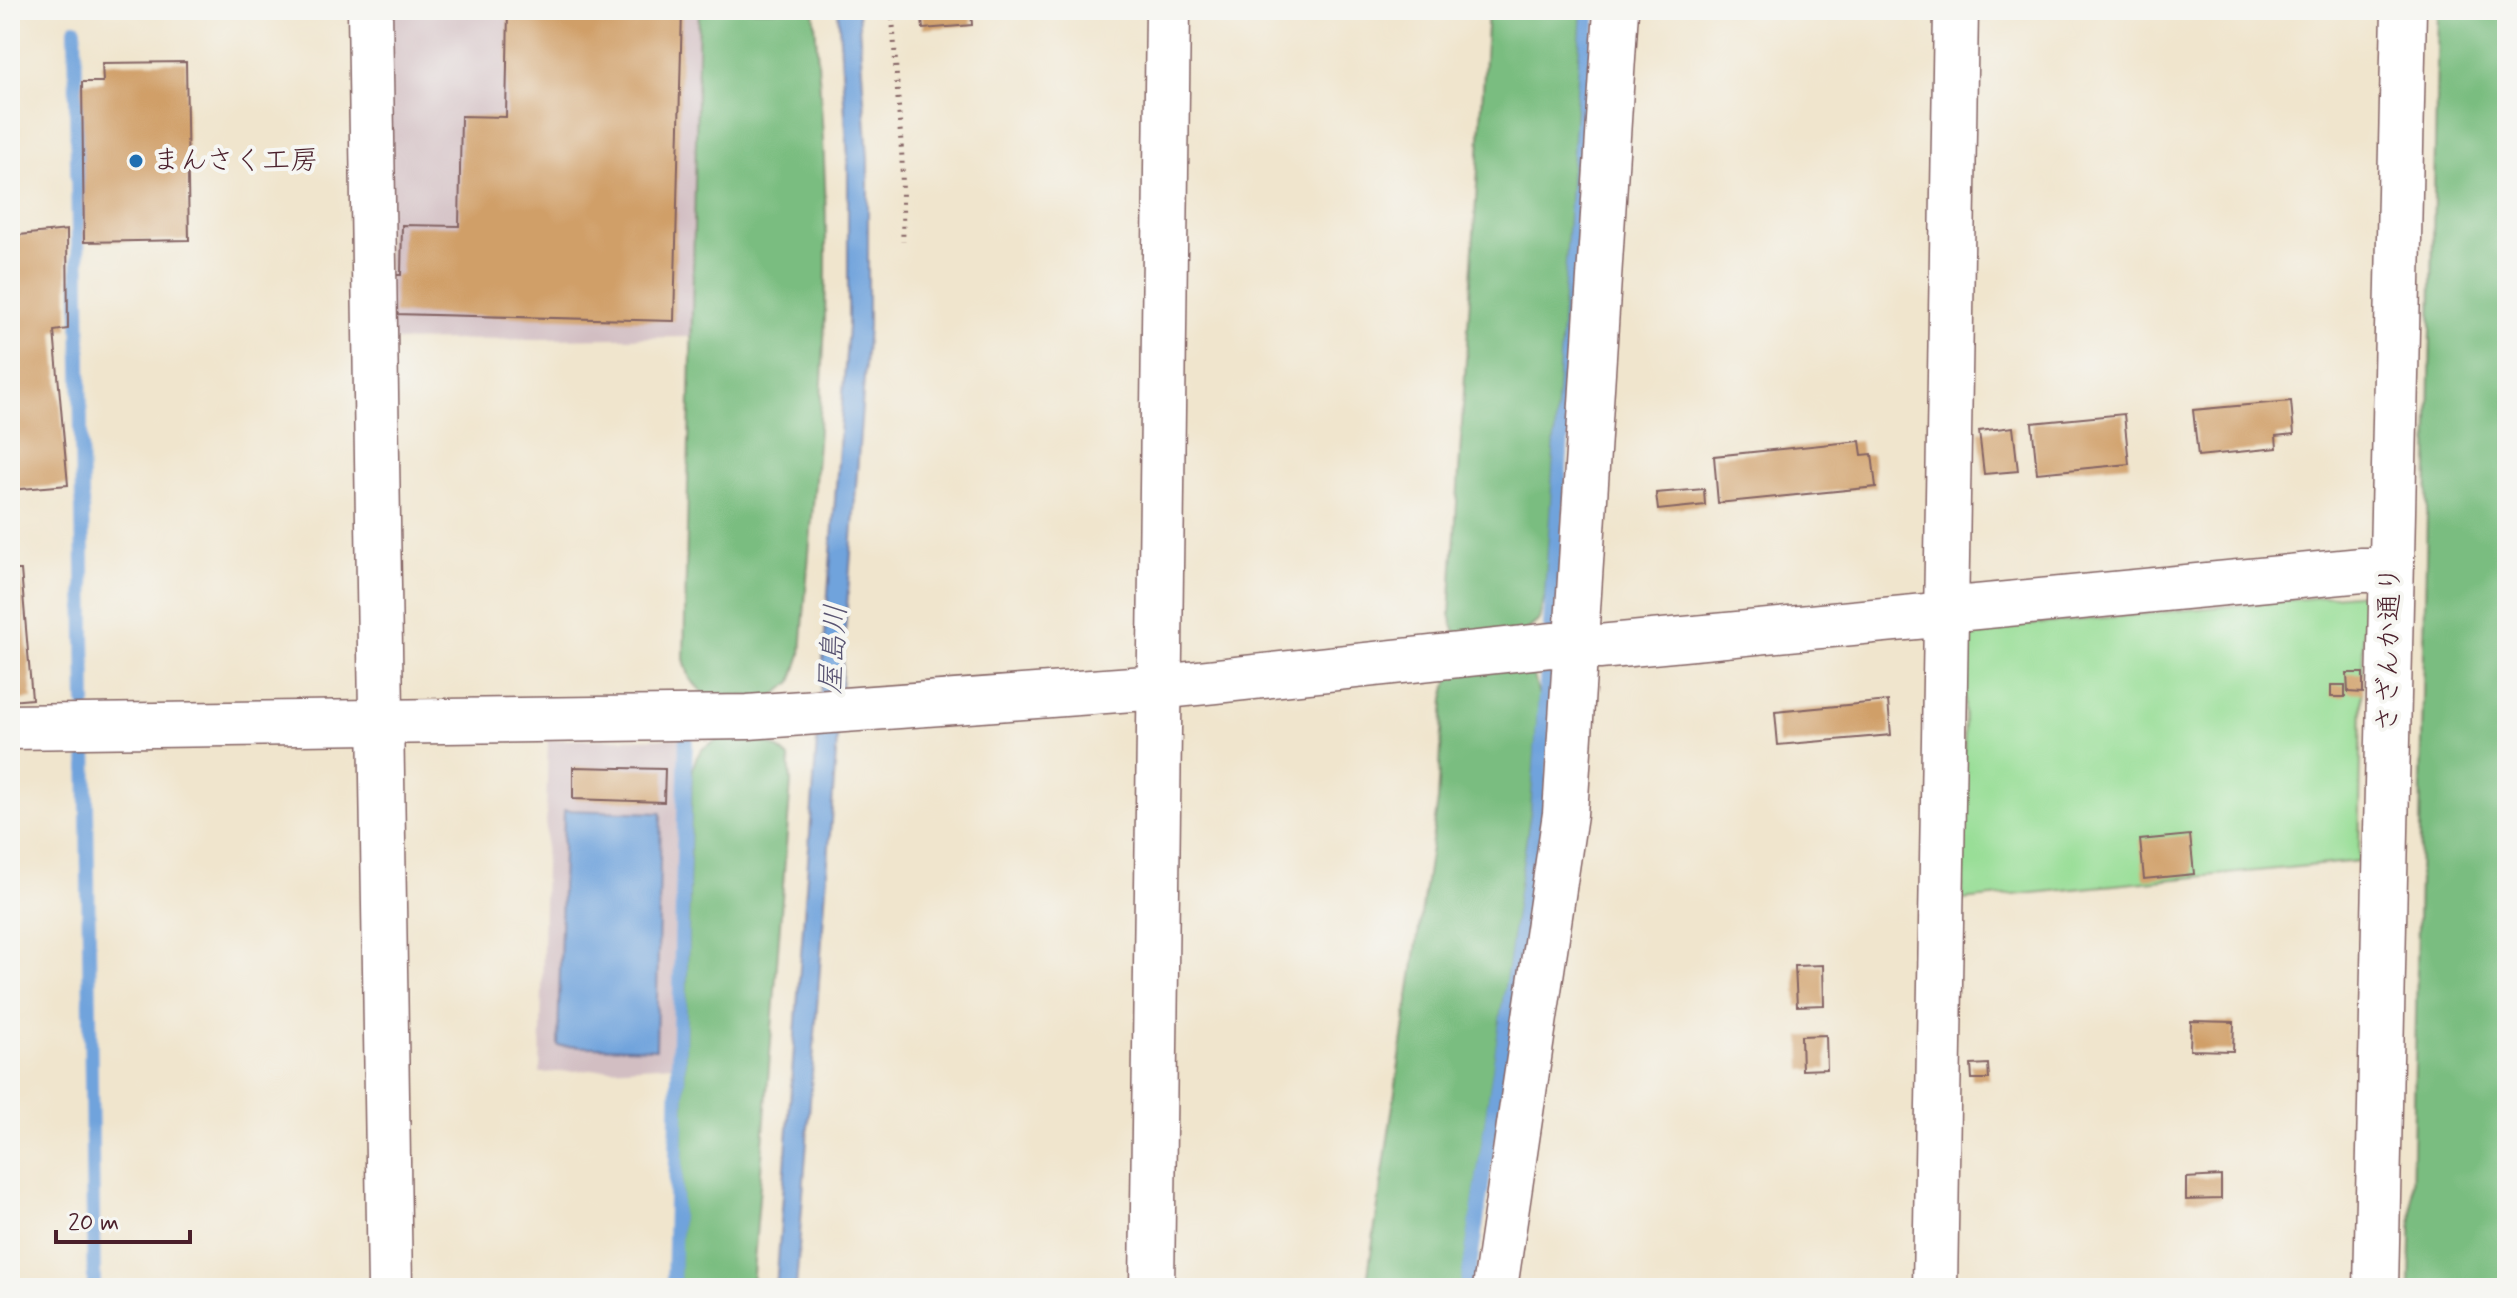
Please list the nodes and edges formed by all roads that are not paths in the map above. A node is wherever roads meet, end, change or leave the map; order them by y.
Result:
1 (370, 10) edge
2 (1168, 10) edge
3 (1616, 10) edge
4 (1956, 10) edge
5 (2404, 10) edge
6 (2391, 570) junction
7 (1947, 611) junction
8 (1576, 646) junction
9 (1160, 687) junction
10 (381, 722) junction
11 (10, 727) edge
12 (390, 1288) edge
13 (1152, 1288) edge
14 (1495, 1288) edge
15 (1935, 1288) edge
16 (2376, 1288) edge

1 - 10 street
2 - 9 street
3 - 8 street
4 - 7 street
5 - 6 street, さざんか通り
6 - 7 street
6 - 16 street, さざんか通り
7 - 8 street
7 - 15 street
8 - 9 street
8 - 14 street
9 - 10 street
9 - 13 street
10 - 11 street
10 - 12 street

